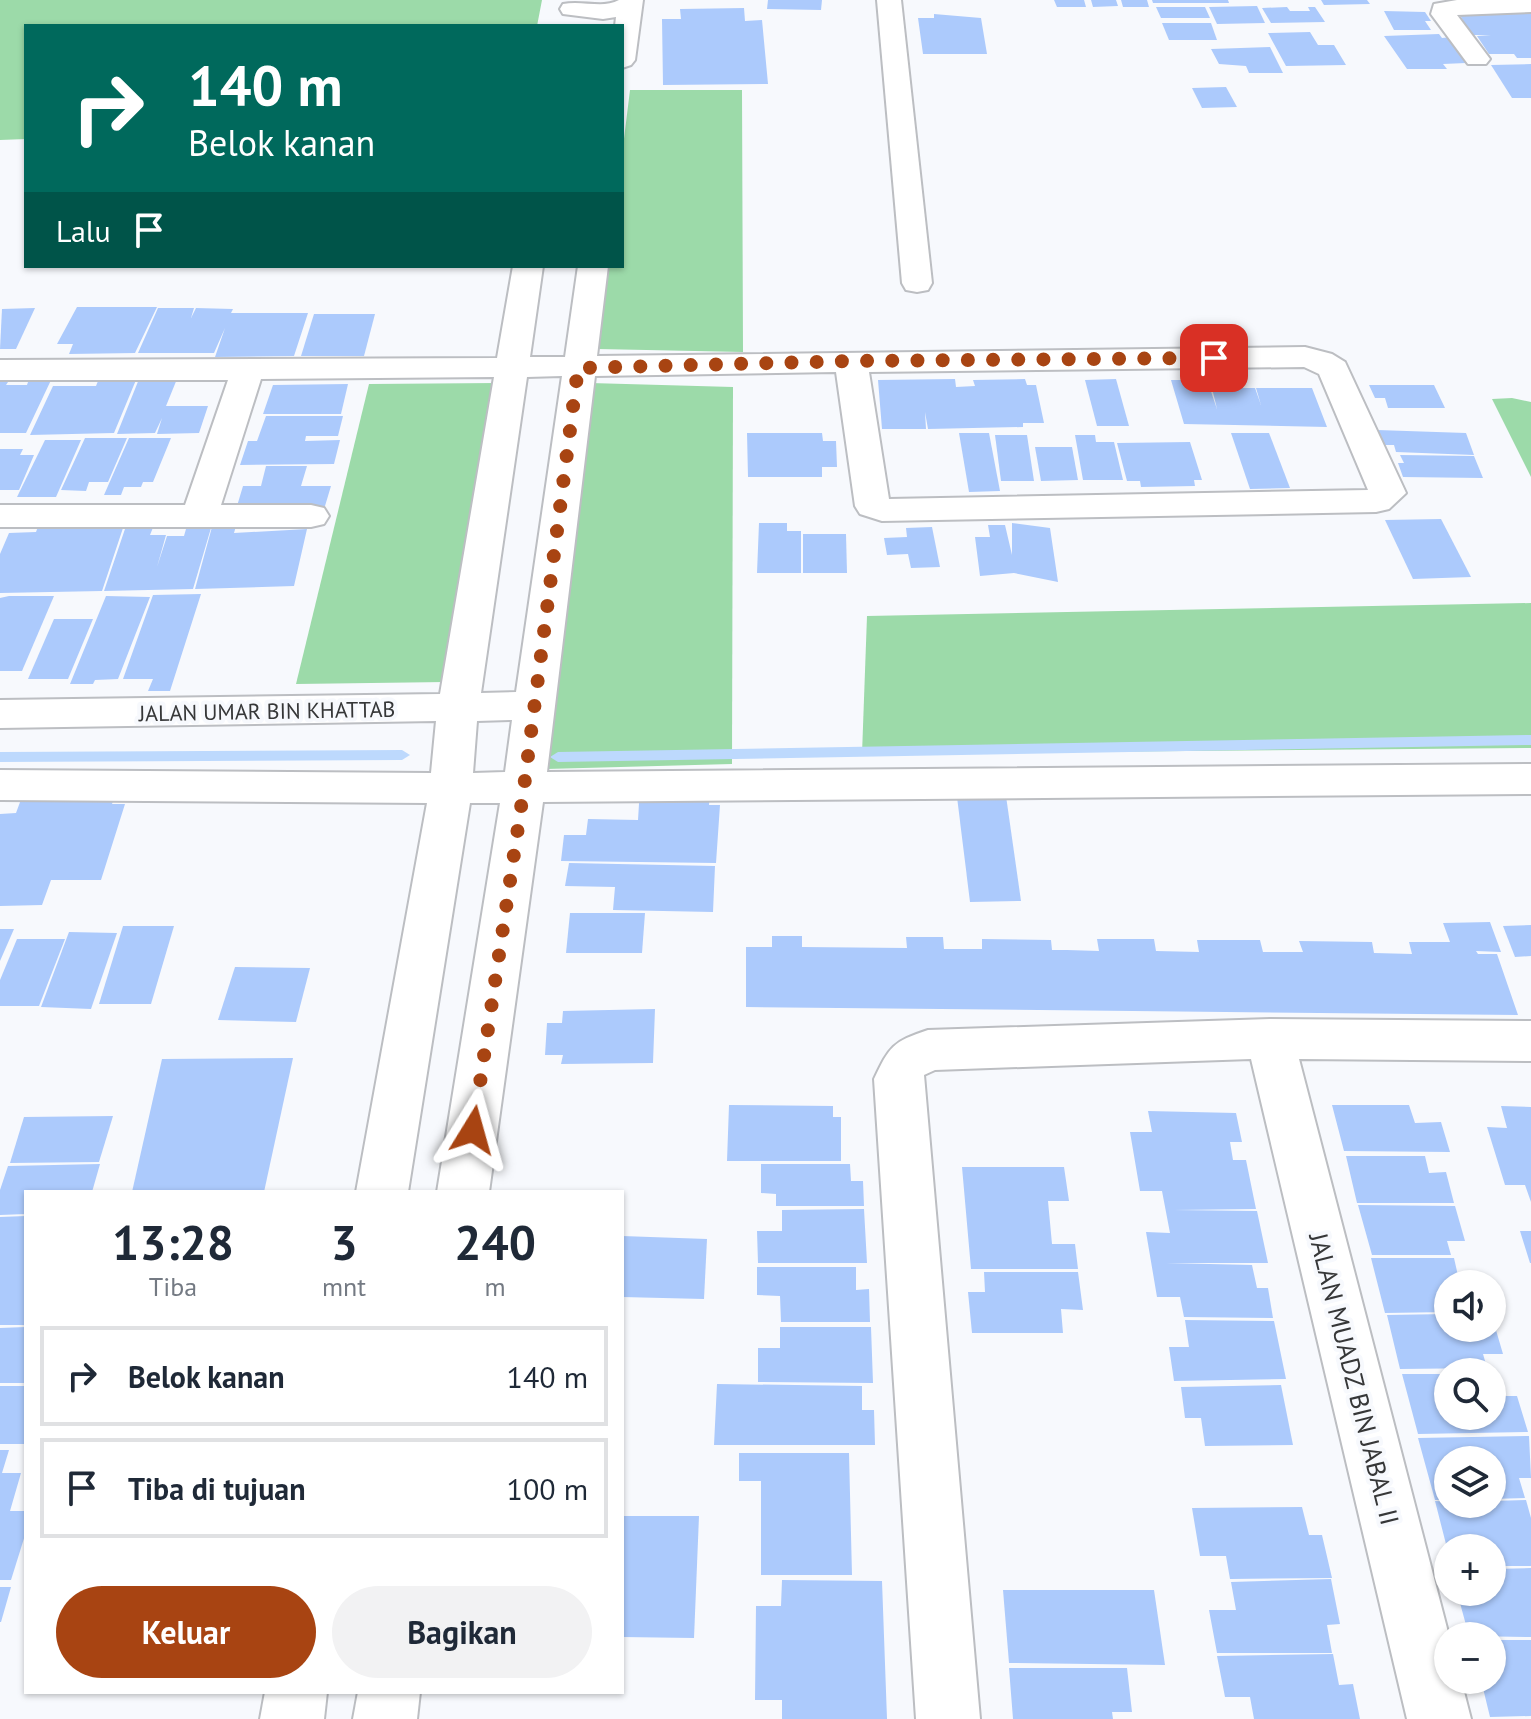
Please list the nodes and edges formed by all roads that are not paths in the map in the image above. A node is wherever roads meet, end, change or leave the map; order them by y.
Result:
1 (889, 0) edge
2 (1476, 3) edge
3 (630, 4) edge
4 (1531, 5) edge
5 (572, 12) edge
6 (624, 46) edge
7 (1477, 59) dead end
8 (528, 268) edge
9 (593, 268) edge
10 (917, 283) dead end
11 (851, 361) junction
12 (511, 366) junction
13 (578, 368) junction
14 (0, 370) edge
15 (247, 371) junction
16 (200, 515) junction
17 (0, 516) edge
18 (311, 516) dead end
19 (535, 706) junction
20 (458, 709) junction
21 (0, 714) edge
22 (1531, 779) edge
23 (0, 785) edge
24 (524, 787) junction
25 (451, 788) junction
26 (1270, 1039) junction
27 (1531, 1041) edge
28 (382, 1190) edge
29 (463, 1190) edge
30 (296, 1694) edge
31 (389, 1694) edge
32 (292, 1719) edge
33 (385, 1719) edge
34 (948, 1719) edge
35 (1439, 1719) edge

1 - 10 street
2 - 4 street
2 - 7 street
3 - 5 street
3 - 6 street
8 - 12 street
9 - 13 street
11 - 11 street
11 - 13 street
12 - 13 street
12 - 15 street
12 - 20 street
13 - 19 street
14 - 15 street
15 - 16 street
16 - 17 street
16 - 18 street
19 - 20 street, JALAN UMAR BIN KHATTAB
19 - 24 street
20 - 21 street, JALAN UMAR BIN KHATTAB
20 - 25 street
22 - 24 street
23 - 25 street
24 - 25 street
24 - 29 street
25 - 28 street
26 - 27 street
26 - 34 street
26 - 35 street, JALAN MUADZ BIN JABAL II
30 - 32 street
31 - 33 street

